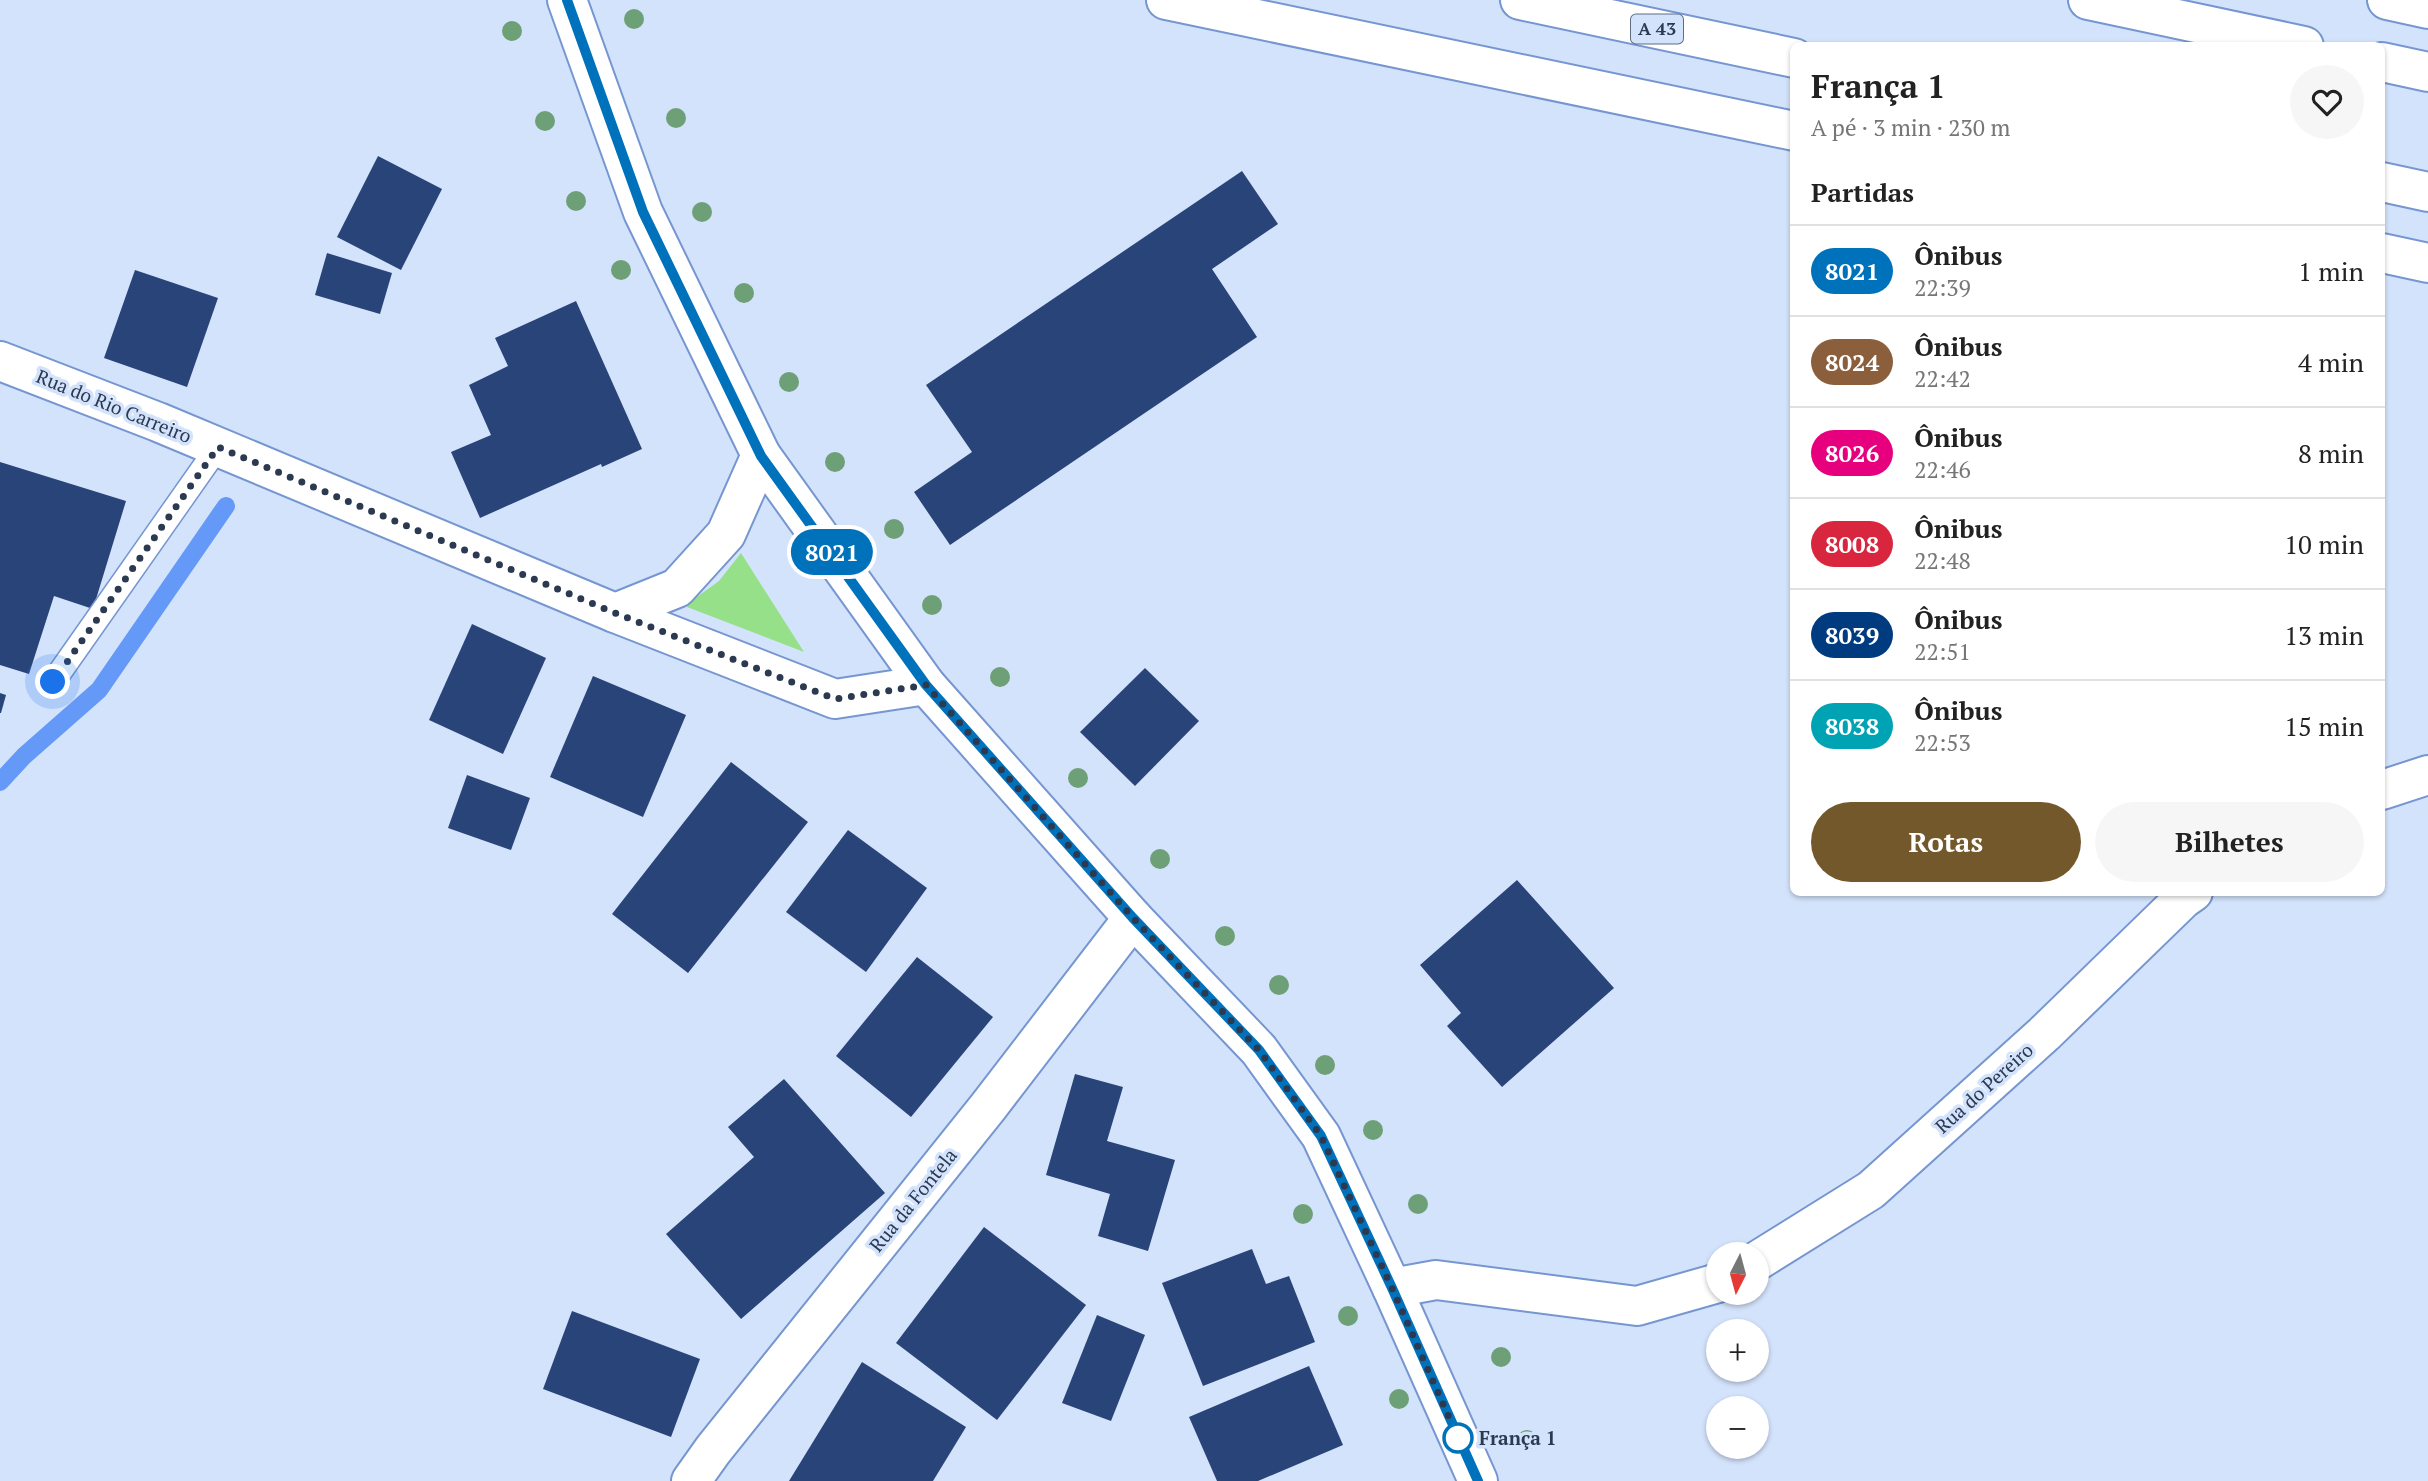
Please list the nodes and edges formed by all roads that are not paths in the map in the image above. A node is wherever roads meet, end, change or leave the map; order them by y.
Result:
1 (567, 0) edge
2 (1166, 0) edge
3 (1520, 0) edge
4 (2088, 0) edge
5 (2387, 0) edge
6 (2428, 9) edge
7 (2285, 42) edge
8 (1790, 57) edge
9 (2385, 63) edge
10 (2428, 72) edge
11 (1790, 130) edge
12 (2385, 183) edge
13 (2428, 192) edge
14 (2385, 254) edge
15 (2428, 263) edge
16 (0, 361) edge
17 (218, 447) junction
18 (761, 456) junction
19 (615, 613) junction
20 (53, 682) dead end
21 (926, 685) junction
22 (2428, 775) edge
23 (2385, 789) edge
24 (2187, 896) edge
25 (1133, 918) junction
26 (1769, 1254) edge
27 (1706, 1286) edge
28 (1392, 1288) junction
29 (691, 1481) edge
30 (1478, 1481) edge

1 - 18 main road
2 - 11 main road
3 - 8 main road, A 43
4 - 7 main road
5 - 6 main road
9 - 10 main road
12 - 13 main road
14 - 15 main road
16 - 17 main road, Rua do Rio Carreiro
17 - 19 main road, Rua do Rio Carreiro
17 - 20 lane
18 - 19 main road
18 - 21 main road
19 - 21 main road, Rua do Rio Carreiro
21 - 25 main road
22 - 23 main road
24 - 26 main road, Rua do Pereiro
25 - 28 main road
25 - 29 main road, Rua da Fontela
27 - 28 main road
28 - 30 main road

